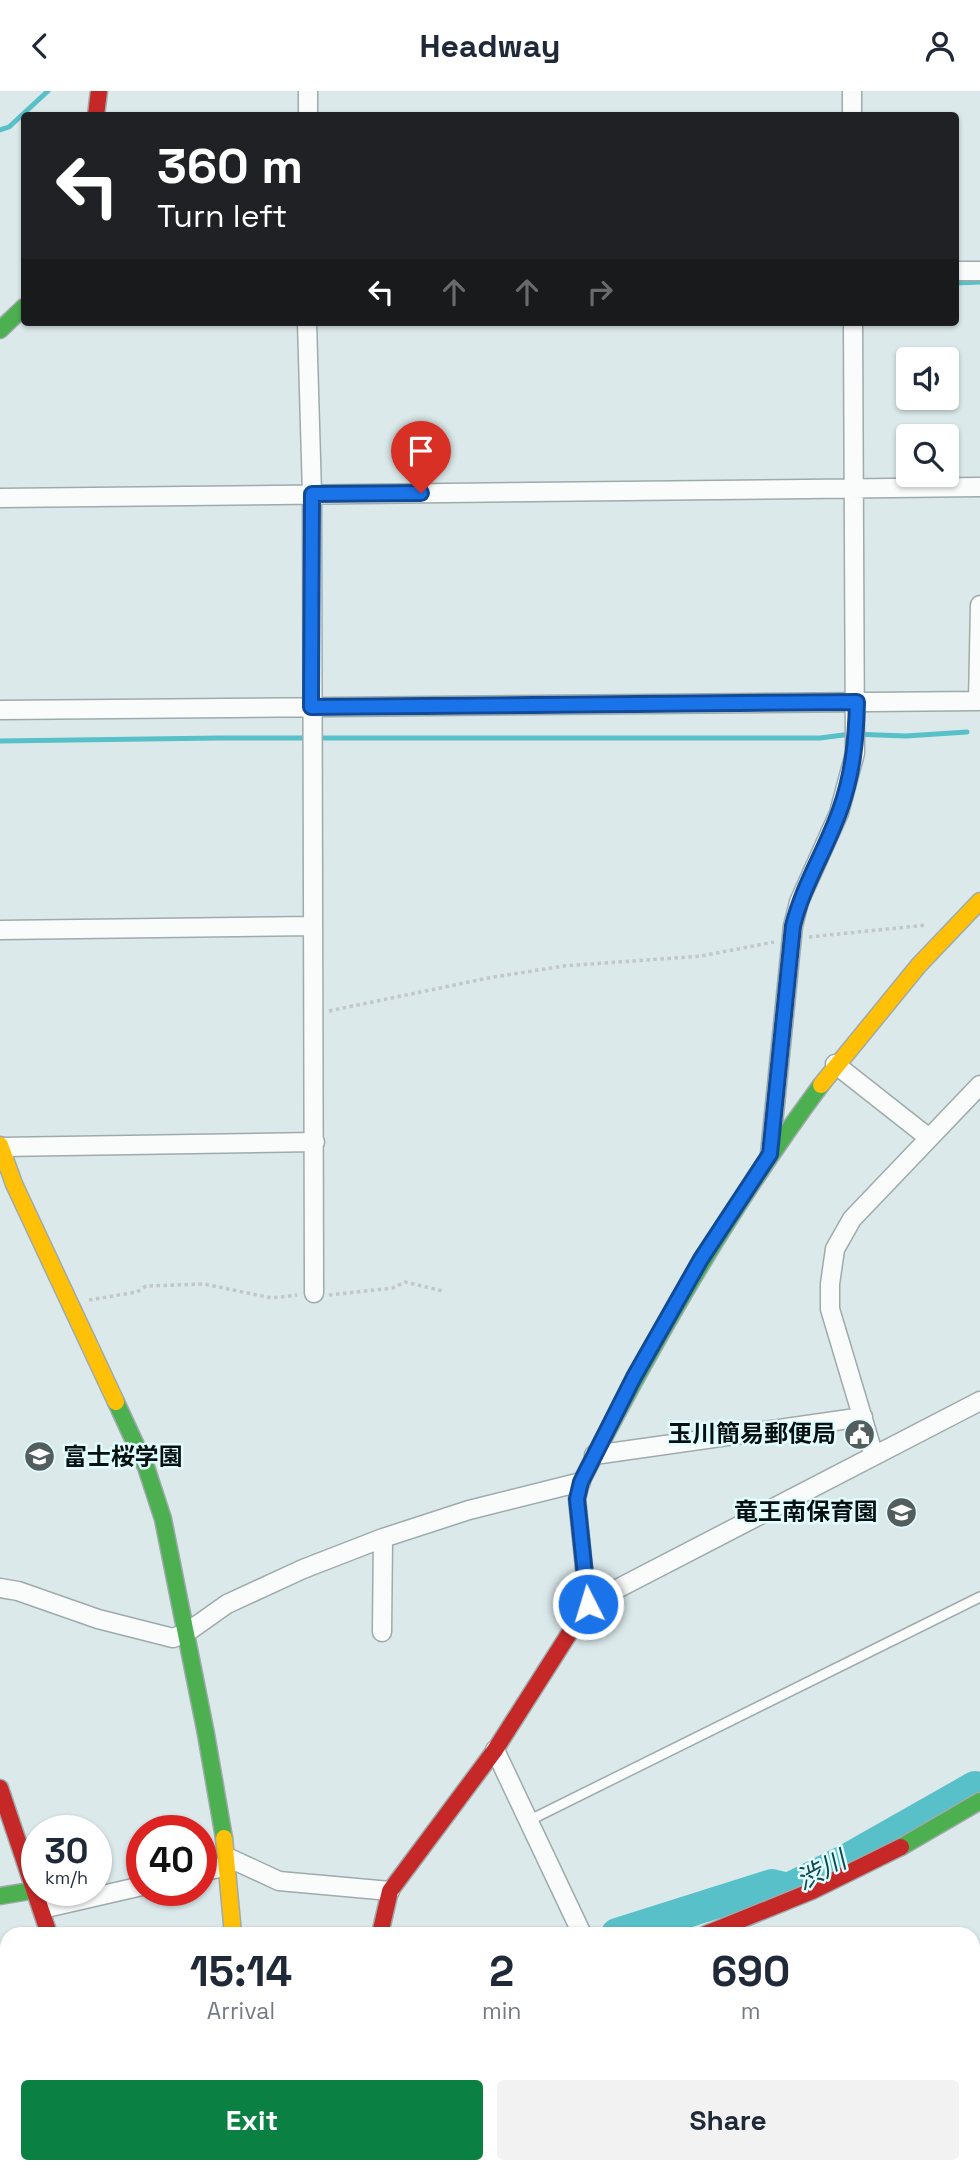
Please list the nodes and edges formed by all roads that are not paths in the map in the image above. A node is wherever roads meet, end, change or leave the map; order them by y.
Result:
1 (99, 91) edge
2 (308, 91) edge
3 (852, 91) edge
4 (96, 112) edge
5 (308, 112) edge
6 (852, 112) edge
7 (959, 271) edge
8 (980, 271) edge
9 (21, 310) edge
10 (307, 326) edge
11 (853, 326) edge
12 (0, 330) edge
13 (980, 487) edge
14 (853, 488) junction
15 (312, 494) junction
16 (0, 498) edge
17 (980, 605) edge
18 (857, 702) junction
19 (979, 702) edge
20 (311, 707) junction
21 (0, 710) edge
22 (980, 901) edge
23 (312, 926) junction
24 (0, 930) edge
25 (835, 1064) junction
26 (980, 1086) edge
27 (929, 1139) junction
28 (315, 1142) junction
29 (0, 1146) edge
30 (770, 1154) junction
31 (7, 1189) edge
32 (314, 1293) road end
33 (980, 1401) edge
34 (863, 1417) junction
35 (594, 1455) junction
36 (874, 1456) junction
37 (581, 1482) junction
38 (383, 1538) junction
39 (0, 1588) edge
40 (980, 1597) edge
41 (588, 1604) junction
42 (382, 1632) dead end
43 (186, 1633) junction
44 (495, 1750) junction
45 (0, 1788) edge
46 (980, 1801) edge
47 (530, 1821) junction
48 (21, 1848) edge
49 (228, 1862) junction
50 (217, 1866) edge
51 (126, 1890) edge
52 (390, 1891) junction
53 (21, 1892) edge
54 (0, 1896) edge
55 (41, 1906) edge
56 (42, 1909) junction
57 (47, 1927) edge
58 (233, 1927) edge
59 (382, 1927) edge
60 (579, 1927) edge
61 (726, 1927) edge

1 - 4 street
2 - 5 street
3 - 6 street
7 - 8 street
9 - 12 street
10 - 15 street
11 - 14 street
13 - 14 street
14 - 15 street
14 - 18 street
15 - 16 street
15 - 20 street
17 - 19 street
18 - 19 street
18 - 20 street
18 - 30 street
20 - 21 street
20 - 23 street
22 - 25 street
23 - 24 street
23 - 28 street
25 - 27 street
25 - 30 street
26 - 27 street
27 - 34 street
28 - 29 street
28 - 32 street
29 - 31 street
30 - 35 street
31 - 43 street
33 - 36 street
34 - 35 street
34 - 36 street
35 - 37 street
36 - 41 street
37 - 38 street
37 - 41 street
38 - 42 street
38 - 43 street
39 - 43 street
40 - 47 lane
41 - 44 street
43 - 49 street
44 - 47 street
44 - 52 street
45 - 48 street
46 - 61 street
47 - 60 street
49 - 50 street
49 - 52 street
49 - 58 street
51 - 56 street
52 - 59 street
53 - 54 street
55 - 56 street
56 - 57 street

